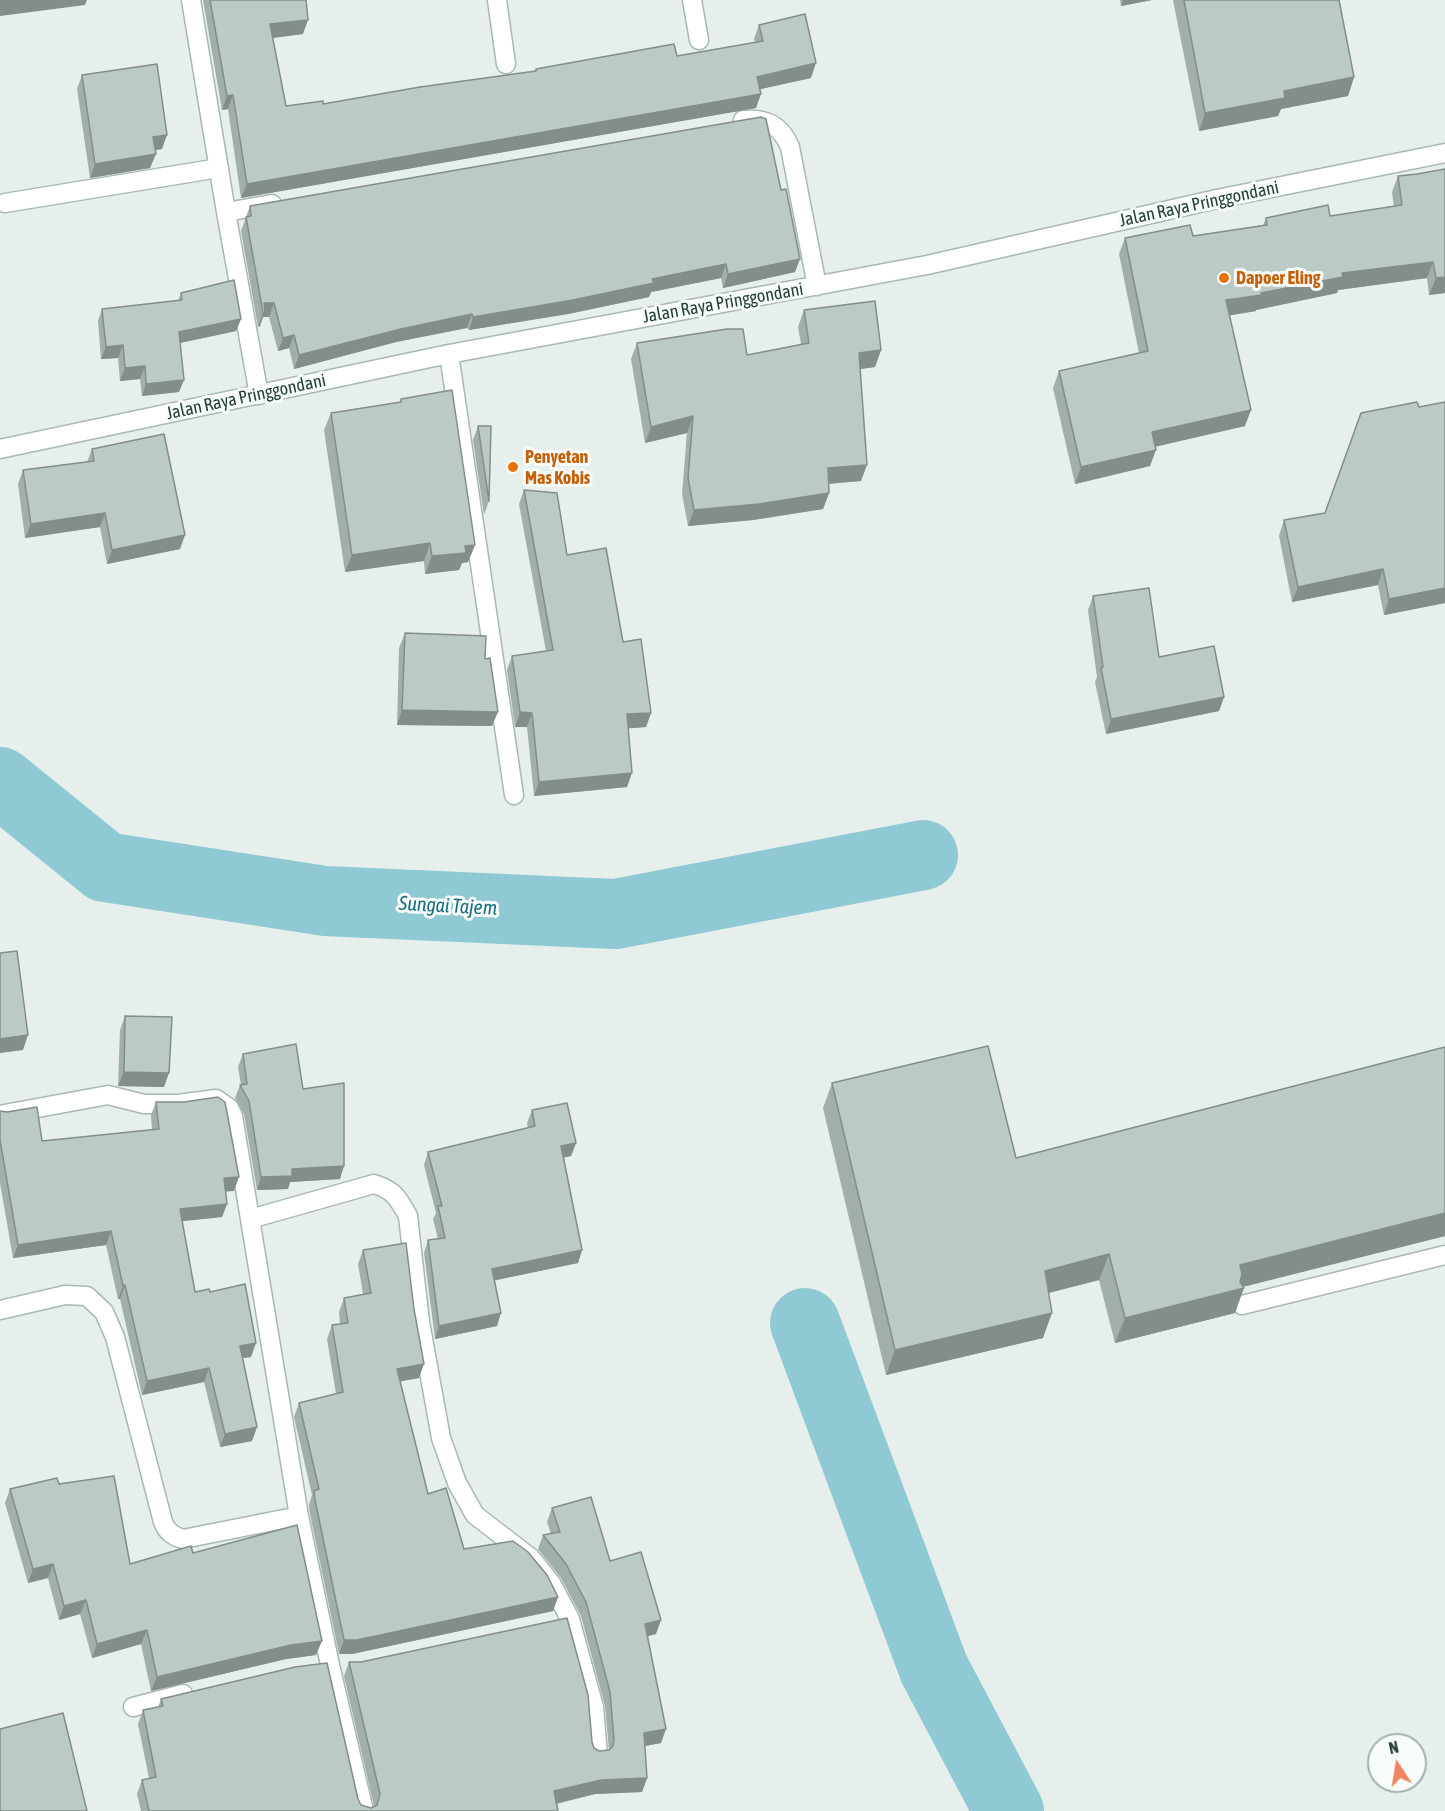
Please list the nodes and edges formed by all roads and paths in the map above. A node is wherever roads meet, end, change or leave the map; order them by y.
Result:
1 (191, 0) edge
2 (497, 0) edge
3 (692, 0) edge
4 (699, 40) dead end
5 (506, 64) dead end
6 (720, 124) edge
7 (1445, 153) edge
8 (219, 168) junction
9 (285, 202) edge
10 (5, 203) dead end
11 (226, 212) junction
12 (817, 286) junction
13 (449, 354) junction
14 (259, 395) junction
15 (0, 449) edge
16 (514, 795) dead end
17 (0, 1115) edge
18 (250, 1219) junction
19 (1445, 1255) edge
20 (1242, 1305) edge
21 (0, 1309) edge
22 (300, 1516) junction
23 (570, 1618) junction
24 (547, 1624) edge
25 (353, 1665) edge
26 (321, 1666) junction
27 (203, 1690) edge
28 (133, 1707) dead end
29 (598, 1755) edge
30 (364, 1811) edge

1 - 8 street
2 - 5 street
3 - 4 street
6 - 12 street
7 - 12 street, Jalan Raya Pringgondani
8 - 10 street
8 - 11 street
9 - 11 street
11 - 14 street
12 - 13 street, Jalan Raya Pringgondani
13 - 14 street, Jalan Raya Pringgondani
13 - 16 street
14 - 15 street, Jalan Raya Pringgondani
17 - 18 street
18 - 22 street
18 - 23 street
19 - 20 street
21 - 22 street
22 - 26 street
23 - 24 street
23 - 29 street
25 - 26 street
26 - 30 street
27 - 28 street

